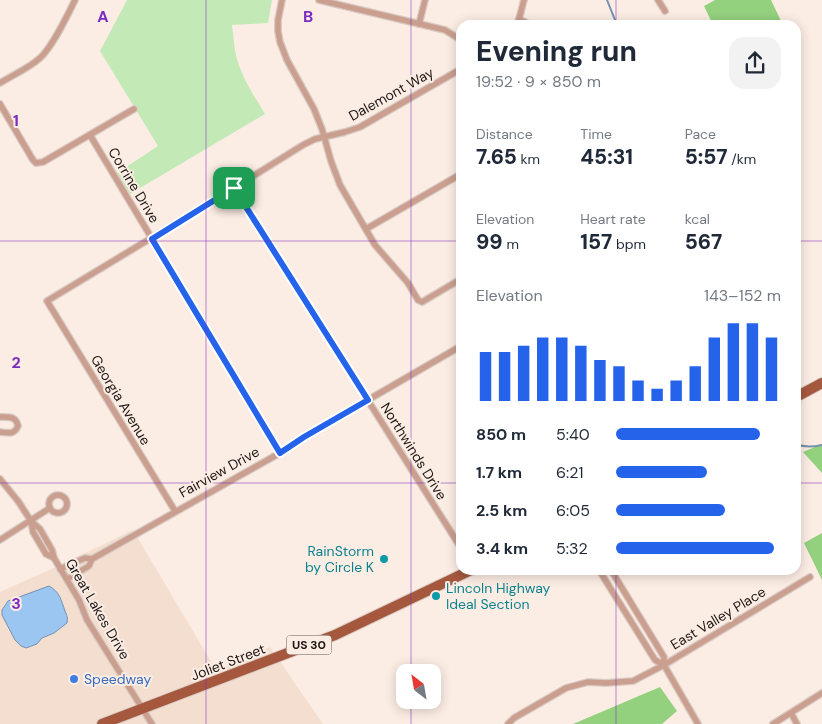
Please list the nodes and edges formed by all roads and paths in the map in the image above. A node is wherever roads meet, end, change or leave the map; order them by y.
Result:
1 (76, 0) edge
2 (282, 0) edge
3 (319, 0) edge
4 (425, 0) edge
5 (524, 0) edge
6 (658, 0) edge
7 (665, 11) dead end
8 (518, 20) edge
9 (420, 24) junction
10 (456, 37) edge
11 (456, 72) edge
12 (0, 83) edge
13 (0, 104) edge
14 (134, 109) dead end
15 (90, 135) junction
16 (324, 137) junction
17 (456, 177) edge
18 (234, 188) junction
19 (366, 229) junction
20 (152, 239) junction
21 (456, 282) edge
22 (47, 302) joint
23 (456, 349) edge
24 (822, 383) edge
25 (801, 394) edge
26 (368, 400) junction
27 (0, 417) edge
28 (0, 432) edge
29 (280, 453) junction
30 (0, 479) edge
31 (50, 508) dead end
32 (175, 511) junction
33 (30, 521) junction
34 (0, 540) edge
35 (456, 540) edge
36 (92, 559) junction
37 (60, 569) junction
38 (461, 575) edge
39 (602, 575) edge
40 (614, 575) edge
41 (810, 577) dead end
42 (67, 579) junction
43 (664, 665) junction
44 (822, 693) edge
45 (143, 709) junction
46 (790, 714) junction
47 (102, 724) edge
48 (152, 724) edge
49 (508, 724) edge
50 (698, 724) edge
51 (772, 724) edge
52 (797, 724) edge

1 - 12 street
2 - 16 street
3 - 9 street
4 - 9 street
5 - 8 street
6 - 7 street
9 - 10 street
11 - 16 street, Dalemont Way
13 - 15 street
14 - 15 street
15 - 20 street, Corrine Drive
16 - 18 street, Dalemont Way
16 - 19 street
17 - 19 street
18 - 20 street, Dalemont Way
18 - 26 street, Northwinds Drive
19 - 21 street
20 - 22 street, Dalemont Way
20 - 29 street, Corrine Drive
22 - 32 street, Georgia Avenue
23 - 26 street, Fairview Drive
24 - 25 main road
26 - 29 street, Fairview Drive
26 - 35 street, Northwinds Drive
27 - 28 street
29 - 32 street, Fairview Drive
30 - 33 street, Great Lakes Drive
31 - 33 street
32 - 36 street, Fairview Drive
33 - 34 street
33 - 37 street, Great Lakes Drive
36 - 37 street, Fairview Drive
36 - 42 street, Fairview Drive
37 - 42 street, Great Lakes Drive
38 - 45 main road, Joliet Street / US 30
39 - 43 street
40 - 43 street
41 - 43 street, East Valley Place
42 - 45 street, Great Lakes Drive
43 - 49 street, East Valley Place
43 - 50 street
44 - 46 street
45 - 47 main road, Joliet Street / US 30
45 - 48 street, Great Lakes Drive
46 - 51 street
46 - 52 street

